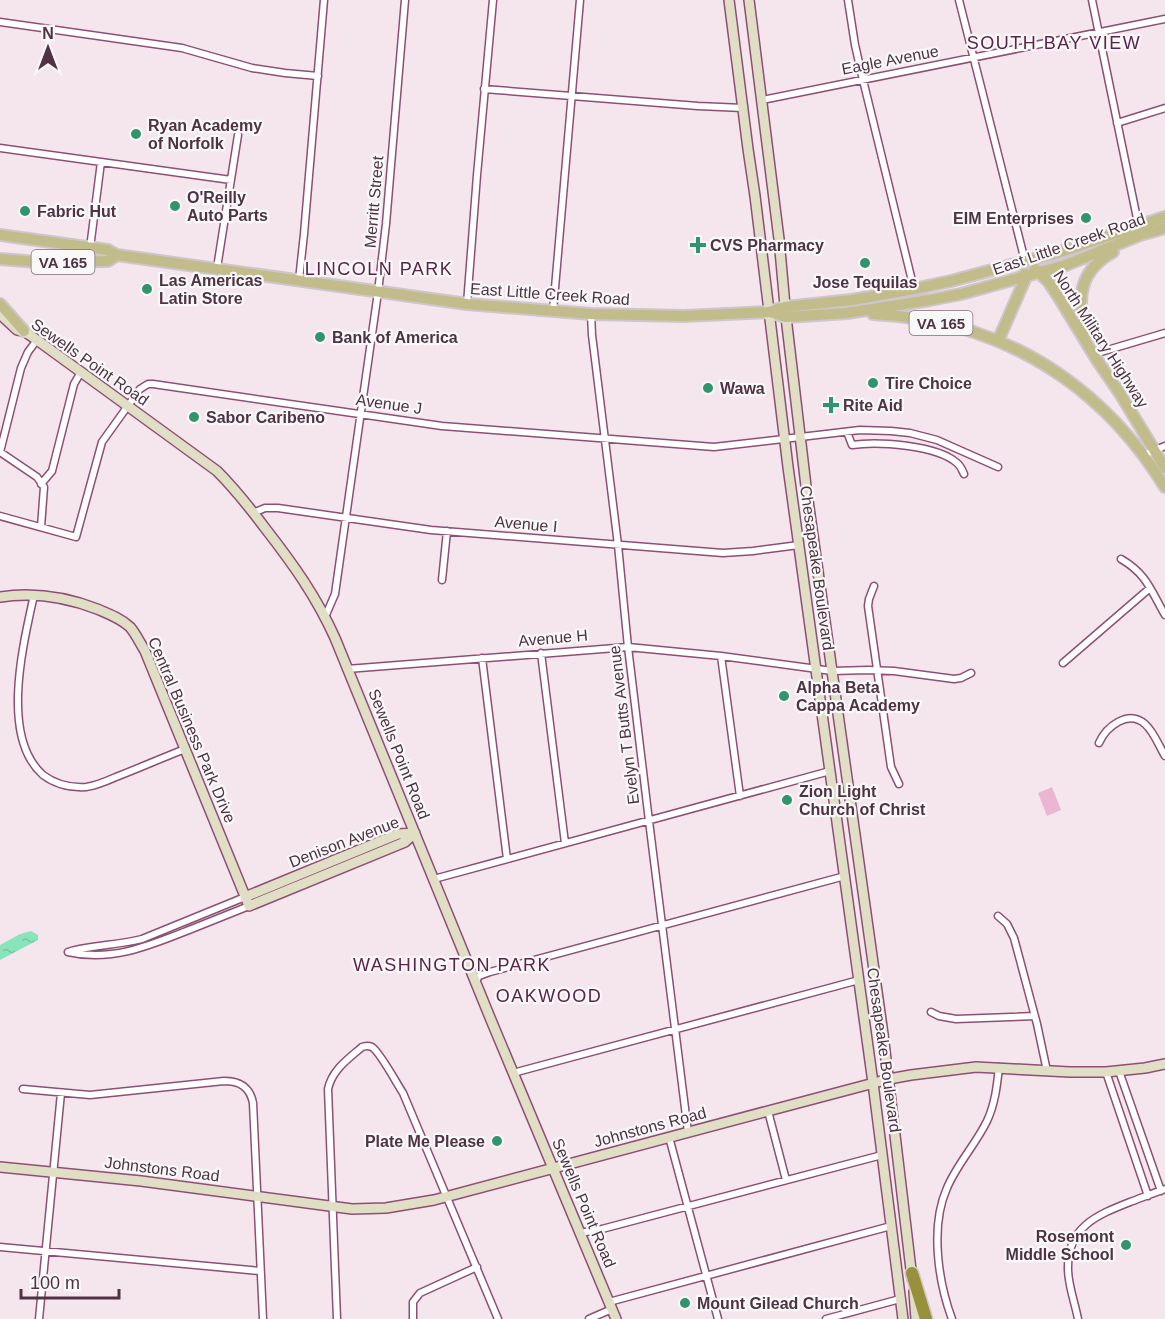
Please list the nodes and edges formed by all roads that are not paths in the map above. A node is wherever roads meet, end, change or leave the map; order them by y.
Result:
1 (324, 0) edge
2 (405, 0) edge
3 (493, 0) edge
4 (580, 0) edge
5 (729, 0) edge
6 (750, 0) edge
7 (848, 0) edge
8 (959, 0) edge
9 (1092, 0) edge
10 (1165, 19) edge
11 (0, 22) edge
12 (1098, 32) junction
13 (974, 57) junction
14 (318, 76) junction
15 (863, 80) junction
16 (484, 89) junction
17 (572, 97) junction
18 (762, 100) junction
19 (743, 108) junction
20 (1165, 108) edge
21 (1117, 123) junction
22 (238, 135) dead end
23 (0, 148) edge
24 (101, 162) junction
25 (231, 180) junction
26 (1165, 217) edge
27 (1165, 228) edge
28 (1139, 230) junction
29 (0, 235) edge
30 (90, 248) junction
31 (117, 255) junction
32 (1025, 261) junction
33 (2, 262) edge
34 (217, 268) junction
35 (1040, 272) junction
36 (1026, 277) junction
37 (299, 280) junction
38 (914, 289) junction
39 (378, 292) junction
40 (0, 304) edge
41 (467, 304) junction
42 (553, 311) junction
43 (769, 312) junction
44 (785, 312) junction
45 (847, 313) junction
46 (0, 314) edge
47 (591, 314) junction
48 (1008, 316) junction
49 (24, 331) junction
50 (1165, 333) edge
51 (38, 340) junction
52 (998, 341) junction
53 (1094, 354) junction
54 (1030, 356) junction
55 (81, 372) junction
56 (128, 406) junction
57 (361, 414) junction
58 (847, 432) junction
59 (800, 437) junction
60 (605, 439) junction
61 (785, 439) junction
62 (1160, 448) edge
63 (1144, 454) junction
64 (998, 467) dead end
65 (1165, 468) edge
66 (964, 474) dead end
67 (41, 483) junction
68 (1165, 487) edge
69 (253, 513) junction
70 (0, 516) edge
71 (346, 518) junction
72 (41, 527) junction
73 (447, 531) junction
74 (618, 545) junction
75 (799, 545) junction
76 (1121, 559) dead end
77 (442, 580) dead end
78 (874, 586) dead end
79 (1150, 588) junction
80 (34, 595) junction
81 (0, 597) edge
82 (1165, 615) edge
83 (326, 617) junction
84 (628, 647) junction
85 (541, 653) junction
86 (721, 656) junction
87 (482, 658) junction
88 (1064, 663) dead end
89 (347, 669) junction
90 (816, 669) junction
91 (877, 670) junction
92 (832, 671) junction
93 (971, 673) dead end
94 (1099, 743) dead end
95 (185, 749) junction
96 (1165, 756) edge
97 (830, 771) junction
98 (899, 784) dead end
99 (740, 796) junction
100 (648, 821) junction
101 (415, 833) junction
102 (565, 843) junction
103 (507, 859) junction
104 (845, 876) junction
105 (434, 879) junction
106 (247, 901) junction
107 (998, 916) dead end
108 (662, 925) junction
109 (859, 980) junction
110 (476, 981) junction
111 (932, 1012) dead end
112 (1035, 1016) junction
113 (675, 1029) junction
114 (1165, 1064) edge
115 (999, 1067) junction
116 (1047, 1071) junction
117 (1119, 1071) junction
118 (1106, 1072) junction
119 (513, 1073) junction
120 (889, 1079) junction
121 (873, 1083) junction
122 (23, 1089) dead end
123 (61, 1094) junction
124 (768, 1111) junction
125 (688, 1132) junction
126 (669, 1137) junction
127 (882, 1155) junction
128 (0, 1167) edge
129 (552, 1168) junction
130 (54, 1172) junction
131 (786, 1180) junction
132 (1163, 1190) edge
133 (257, 1196) junction
134 (1148, 1196) junction
135 (447, 1197) junction
136 (688, 1206) junction
137 (332, 1208) junction
138 (891, 1226) junction
139 (580, 1233) junction
140 (0, 1247) edge
141 (47, 1251) junction
142 (477, 1267) junction
143 (260, 1271) junction
144 (912, 1273) junction
145 (706, 1275) junction
146 (900, 1299) junction
147 (610, 1305) junction
148 (39, 1319) edge
149 (262, 1319) edge
150 (337, 1319) edge
151 (412, 1319) edge
152 (498, 1319) edge
153 (589, 1319) edge
154 (616, 1319) edge
155 (718, 1319) edge
156 (826, 1319) edge
157 (903, 1319) edge
158 (916, 1319) edge
159 (926, 1319) edge
160 (952, 1319) edge
161 (1078, 1319) edge

1 - 14 street
2 - 39 street, Merritt Street
3 - 16 street
4 - 17 street
5 - 19 main road, Chesapeake Boulevard
6 - 18 main road, Chesapeake Boulevard
7 - 15 street
8 - 13 street
9 - 12 street
10 - 12 street, Eagle Avenue
11 - 14 street
12 - 13 street, Eagle Avenue
12 - 21 street
13 - 15 street, Eagle Avenue
13 - 32 street
14 - 37 street
15 - 18 street, Eagle Avenue
15 - 38 street
16 - 17 street
16 - 41 street
17 - 19 street
17 - 42 street
18 - 44 main road, Chesapeake Boulevard
19 - 43 main road, Chesapeake Boulevard
20 - 21 street
21 - 28 street
22 - 25 street
23 - 24 street
24 - 25 street
24 - 30 street
25 - 34 street
26 - 28 main road, East Little Creek Road
27 - 28 main road, East Little Creek Road
28 - 32 main road, East Little Creek Road
28 - 35 main road, East Little Creek Road
28 - 53 main road
29 - 30 main road, East Little Creek Road / VA 165
30 - 31 main road, East Little Creek Road / VA 165
31 - 33 main road, East Little Creek Road / VA 165
31 - 34 main road, East Little Creek Road / VA 165
32 - 35 main road, North Military Highway
32 - 36 main road
32 - 38 main road, East Little Creek Road / VA 165
34 - 37 main road, East Little Creek Road / VA 165
35 - 36 main road, East Little Creek Road
35 - 53 main road, North Military Highway
36 - 45 main road, East Little Creek Road
36 - 48 main road
37 - 39 main road, East Little Creek Road / VA 165
38 - 44 main road, East Little Creek Road / VA 165
39 - 41 main road, East Little Creek Road / VA 165
39 - 57 street, Merritt Street
40 - 49 main road
41 - 42 main road, East Little Creek Road / VA 165
42 - 47 main road, East Little Creek Road / VA 165
43 - 44 main road, East Little Creek Road / VA 165
43 - 47 main road, East Little Creek Road / VA 165
43 - 61 main road, Chesapeake Boulevard
44 - 45 main road, East Little Creek Road / VA 165
44 - 59 main road, Chesapeake Boulevard
45 - 52 main road, North Military Highway / VA 165
46 - 49 main road, Sewells Point Road
47 - 60 street, Evelyn T Butts Avenue
48 - 52 main road
48 - 54 main road
49 - 51 main road, Sewells Point Road
50 - 53 street
51 - 55 main road, Sewells Point Road
51 - 67 street
52 - 54 main road, North Military Highway / VA 165
53 - 62 main road, North Military Highway
54 - 63 main road, North Military Highway / VA 165
55 - 56 main road, Sewells Point Road
55 - 67 street
56 - 57 street, Avenue J
56 - 69 main road, Sewells Point Road
56 - 72 street, Avenue J
57 - 60 street, Avenue J
57 - 71 street, Merritt Street
58 - 59 street, Avenue J
58 - 64 street, Avenue J
58 - 66 street
59 - 61 street, Avenue J
59 - 92 main road, Chesapeake Boulevard
60 - 61 street, Avenue J
60 - 74 street, Evelyn T Butts Avenue
61 - 75 main road, Chesapeake Boulevard
62 - 63 street
62 - 65 main road, North Military Highway
63 - 68 main road, North Military Highway / VA 165
67 - 72 street
69 - 71 street, Avenue I
69 - 83 main road, Sewells Point Road
70 - 72 street
71 - 73 street, Avenue I
71 - 83 street, Merritt Street
73 - 74 street, Avenue I
73 - 77 street
74 - 75 street, Avenue I
74 - 84 street, Evelyn T Butts Avenue
75 - 90 main road, Chesapeake Boulevard
76 - 79 street
78 - 91 street
79 - 82 street
79 - 88 street
80 - 81 main road, Central Business Park Drive
80 - 95 main road, Central Business Park Drive
80 - 95 street
83 - 89 main road, Sewells Point Road
84 - 85 street, Avenue H
84 - 86 street, Avenue H
84 - 100 street, Evelyn T Butts Avenue
85 - 87 street, Avenue H
85 - 102 street
86 - 90 street, Avenue H
86 - 99 street
87 - 89 street, Avenue H
87 - 103 street
89 - 101 main road, Sewells Point Road
90 - 92 street, Avenue H
90 - 97 main road, Chesapeake Boulevard
91 - 92 street, Avenue H
91 - 93 street, Avenue H
91 - 98 street
92 - 120 main road, Chesapeake Boulevard
94 - 96 street
95 - 106 main road, Central Business Park Drive
97 - 99 street
97 - 104 main road, Chesapeake Boulevard
99 - 100 street
100 - 102 street
100 - 108 street, Evelyn T Butts Avenue
101 - 105 main road, Sewells Point Road
101 - 106 main road, Denison Avenue
102 - 103 street
103 - 105 street
104 - 108 street
104 - 109 main road, Chesapeake Boulevard
105 - 110 main road, Sewells Point Road
106 - 106 street, Denison Avenue
107 - 112 street
108 - 110 street
108 - 113 street, Evelyn T Butts Avenue
109 - 113 street
109 - 121 main road, Chesapeake Boulevard
110 - 119 main road, Sewells Point Road
111 - 112 street
112 - 116 street
113 - 119 street
113 - 125 street, Evelyn T Butts Avenue
114 - 117 main road, Johnstons Road
115 - 116 main road, Johnstons Road
115 - 120 main road, Johnstons Road
115 - 160 street
116 - 118 main road, Johnstons Road
117 - 118 main road, Johnstons Road
117 - 132 street
118 - 134 street
119 - 129 main road, Sewells Point Road
120 - 121 main road, Johnstons Road
120 - 144 main road, Chesapeake Boulevard
121 - 124 main road, Johnstons Road
121 - 127 main road, Chesapeake Boulevard
122 - 123 street
123 - 130 street
123 - 133 street
124 - 125 main road, Johnstons Road
124 - 131 street
125 - 126 main road, Johnstons Road
126 - 129 main road, Johnstons Road
126 - 136 street
127 - 131 street
127 - 138 main road, Chesapeake Boulevard
128 - 130 main road, Johnstons Road
129 - 135 main road, Johnstons Road
129 - 139 main road, Sewells Point Road
130 - 133 main road, Johnstons Road
130 - 141 street
131 - 136 street
132 - 134 street
133 - 137 main road, Johnstons Road
133 - 143 street
134 - 161 street
135 - 137 main road, Johnstons Road
135 - 137 street
135 - 142 street
136 - 139 street
136 - 145 street
137 - 150 street
138 - 145 street
138 - 146 main road, Chesapeake Boulevard
139 - 147 main road, Sewells Point Road
140 - 141 street
141 - 143 street
141 - 148 street
142 - 151 street
142 - 152 street
143 - 149 street
144 - 158 main road, Chesapeake Boulevard
144 - 159 highway
145 - 147 street
145 - 155 street
146 - 156 street
146 - 157 main road, Chesapeake Boulevard
147 - 153 street
147 - 154 main road, Sewells Point Road

